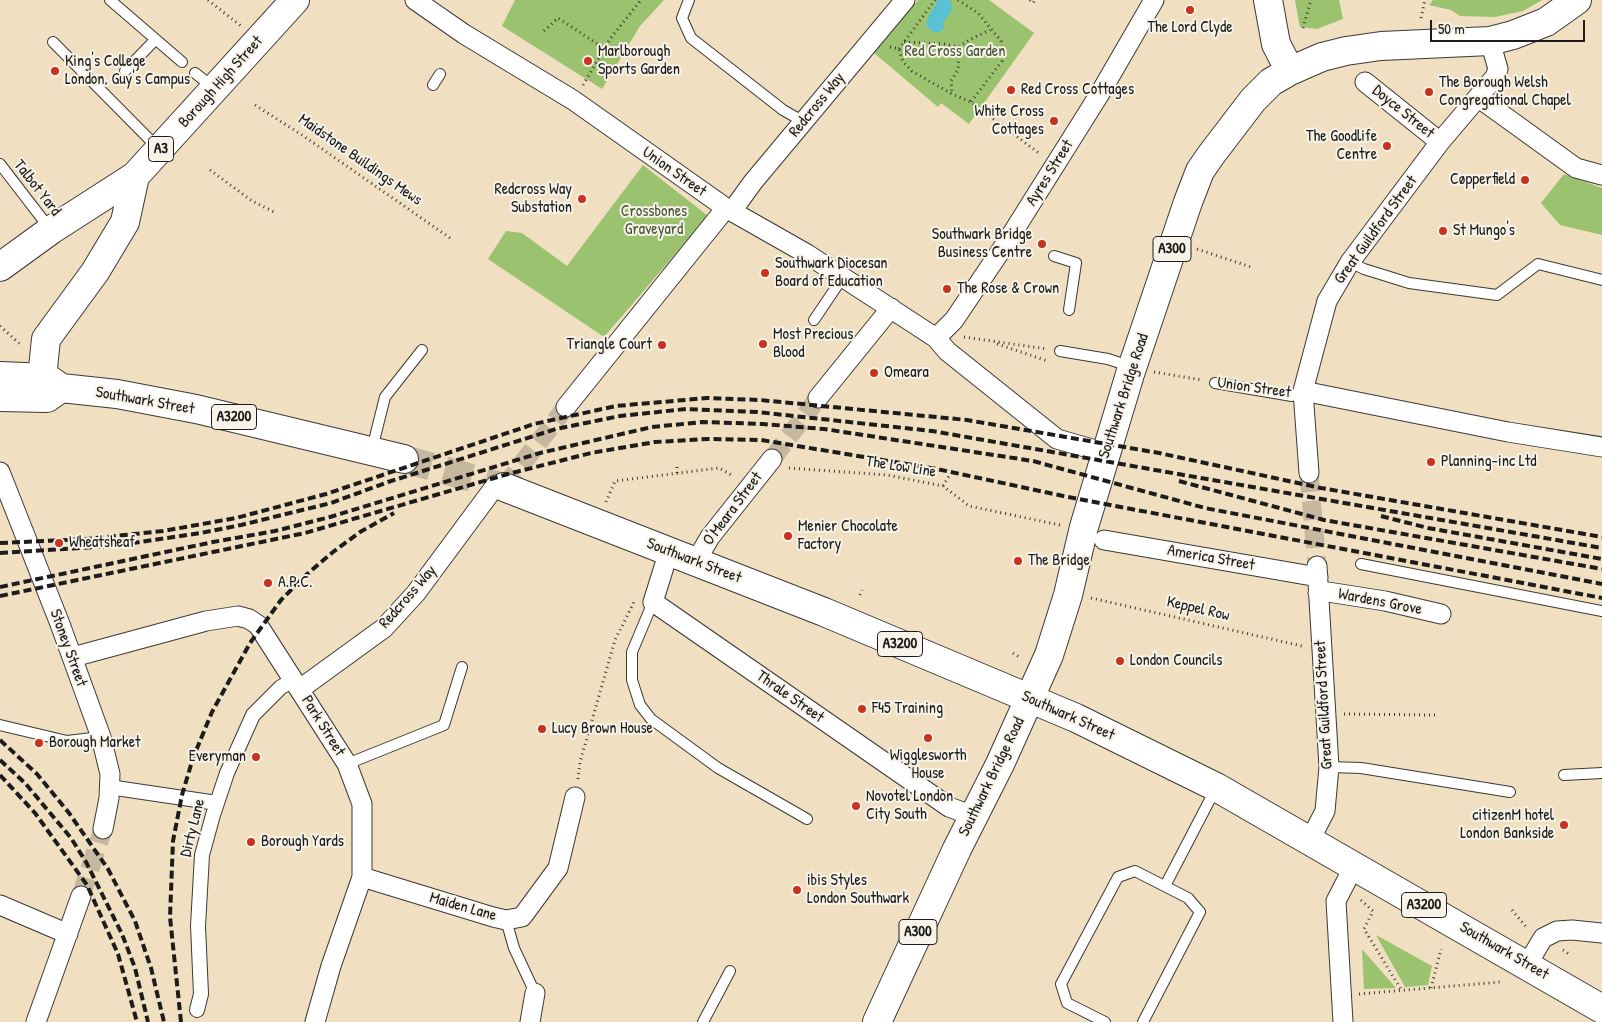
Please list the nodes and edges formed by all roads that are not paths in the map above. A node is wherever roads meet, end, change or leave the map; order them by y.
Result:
1 (110, 0) edge
2 (295, 0) edge
3 (415, 0) edge
4 (689, 0) edge
5 (905, 0) edge
6 (1154, 0) edge
7 (1268, 0) edge
8 (1577, 0) edge
9 (155, 40) junction
10 (1490, 41) junction
11 (53, 42) dead end
12 (182, 62) dead end
13 (125, 71) dead end
14 (1290, 71) junction
15 (440, 74) dead end
16 (1366, 82) dead end
17 (433, 84) dead end
18 (1479, 98) junction
19 (804, 122) junction
20 (1440, 142) junction
21 (159, 150) junction
22 (0, 164) edge
23 (1602, 175) edge
24 (134, 176) junction
25 (729, 209) junction
26 (51, 230) junction
27 (1054, 256) dead end
28 (1350, 262) junction
29 (0, 267) edge
30 (843, 277) junction
31 (1602, 280) edge
32 (891, 308) junction
33 (1068, 310) dead end
34 (814, 320) dead end
35 (936, 338) junction
36 (422, 350) dead end
37 (1060, 351) road end
38 (1133, 367) junction
39 (0, 376) edge
40 (52, 383) junction
41 (1215, 383) road end
42 (1304, 391) junction
43 (0, 397) edge
44 (818, 398) tunnel mouth
45 (566, 407) tunnel mouth
46 (1602, 447) edge
47 (372, 450) junction
48 (1106, 453) junction
49 (404, 459) tunnel mouth
50 (769, 463) tunnel mouth
51 (0, 472) edge
52 (1309, 474) tunnel mouth
53 (500, 486) joint
54 (1094, 535) junction
55 (669, 551) junction
56 (696, 561) junction
57 (1360, 564) dead end
58 (1318, 578) junction
59 (653, 602) junction
60 (1602, 611) edge
61 (1441, 614) dead end
62 (72, 657) junction
63 (462, 667) dead end
64 (297, 684) junction
65 (1030, 698) junction
66 (0, 725) edge
67 (101, 737) junction
68 (347, 764) junction
69 (1329, 767) junction
70 (1602, 773) edge
71 (1564, 776) dead end
72 (109, 787) junction
73 (1216, 787) junction
74 (1510, 792) dead end
75 (575, 797) road end
76 (217, 803) junction
77 (973, 816) junction
78 (807, 818) dead end
79 (103, 830) tunnel mouth
80 (1310, 840) junction
81 (1354, 866) junction
82 (362, 877) junction
83 (1165, 886) junction
84 (81, 896) tunnel mouth
85 (0, 904) edge
86 (506, 920) junction
87 (1602, 933) edge
88 (68, 934) junction
89 (1527, 965) junction
90 (730, 971) dead end
91 (535, 992) joint
92 (1602, 1009) edge
93 (197, 1010) dead end
94 (36, 1022) edge
95 (315, 1022) edge
96 (530, 1022) edge
97 (703, 1022) edge
98 (877, 1022) edge
99 (1106, 1022) edge
100 (1143, 1022) edge
101 (1343, 1022) edge

1 - 9 lane
2 - 21 main road, Borough High Street / A3
3 - 25 street, Union Street
4 - 19 lane
5 - 19 street, Redcross Way
6 - 35 street, Ayres Street
7 - 14 main road
8 - 10 main road, Southwark Bridge Road / A300
9 - 12 lane
9 - 13 lane
10 - 14 main road, Southwark Bridge Road / A300
10 - 18 street, Great Guildford Street
11 - 21 lane
14 - 38 main road, Southwark Bridge Road / A300
15 - 17 lane
16 - 20 street, Doyce Street
18 - 20 street, Great Guildford Street
18 - 23 street
19 - 25 street, Redcross Way
20 - 28 street, Great Guildford Street
21 - 24 main road, Borough High Street / A3
22 - 26 lane, Talbot Yard
24 - 26 main road, Borough High Street / A3
24 - 40 main road
25 - 30 street, Union Street
25 - 45 street, Redcross Way
26 - 29 main road, Borough High Street / A3
27 - 33 lane
28 - 31 lane
28 - 42 street, Great Guildford Street
30 - 32 street, Union Street
30 - 34 lane
32 - 35 street, Union Street
32 - 44 street
35 - 48 street, Union Street
36 - 47 lane
37 - 38 lane
38 - 48 main road, Southwark Bridge Road / A300
39 - 40 main road, Southwark Street / A3200
40 - 43 main road
40 - 47 main road, Southwark Street / A3200
41 - 42 lane, Union Street
42 - 46 street, Union Street
42 - 52 street, Great Guildford Street
47 - 49 main road, Southwark Street / A3200
48 - 54 main road, Southwark Bridge Road / A300
50 - 56 street, O'Meara Street
51 - 62 street, Stoney Street
53 - 55 main road, Southwark Street / A3200
53 - 64 street, Redcross Way
54 - 58 street, America Street
54 - 65 main road, Southwark Bridge Road / A300
55 - 56 main road, Southwark Street / A3200
55 - 59 street
56 - 65 main road, Southwark Street / A3200
57 - 60 lane
58 - 61 street, Wardens Grove
58 - 69 street, Great Guildford Street
59 - 77 street, Thrale Street
59 - 78 lane
62 - 64 street, Park Street
62 - 67 street, Stoney Street
63 - 68 lane
64 - 68 street, Park Street
64 - 76 street, Dirty Lane
65 - 73 main road, Southwark Street / A3200
65 - 77 main road, Southwark Bridge Road / A300
66 - 67 lane
67 - 72 street, Stoney Street
68 - 82 street, Park Street
69 - 74 lane
69 - 80 street, Great Guildford Street
70 - 71 lane
72 - 76 street
72 - 79 street, Stoney Street
73 - 80 main road, Southwark Street / A3200
73 - 83 lane
75 - 86 street, Maiden Lane
76 - 93 street, Dirty Lane
77 - 98 main road, Southwark Bridge Road / A300
80 - 81 main road, Southwark Street / A3200
81 - 89 main road, Southwark Street / A3200
81 - 101 street
82 - 86 street, Maiden Lane
82 - 95 street, Park Street
83 - 99 lane
83 - 100 lane
84 - 88 street
85 - 88 street
86 - 91 lane
87 - 89 street
88 - 94 street
89 - 92 main road, Southwark Street / A3200
90 - 97 lane
91 - 96 street

